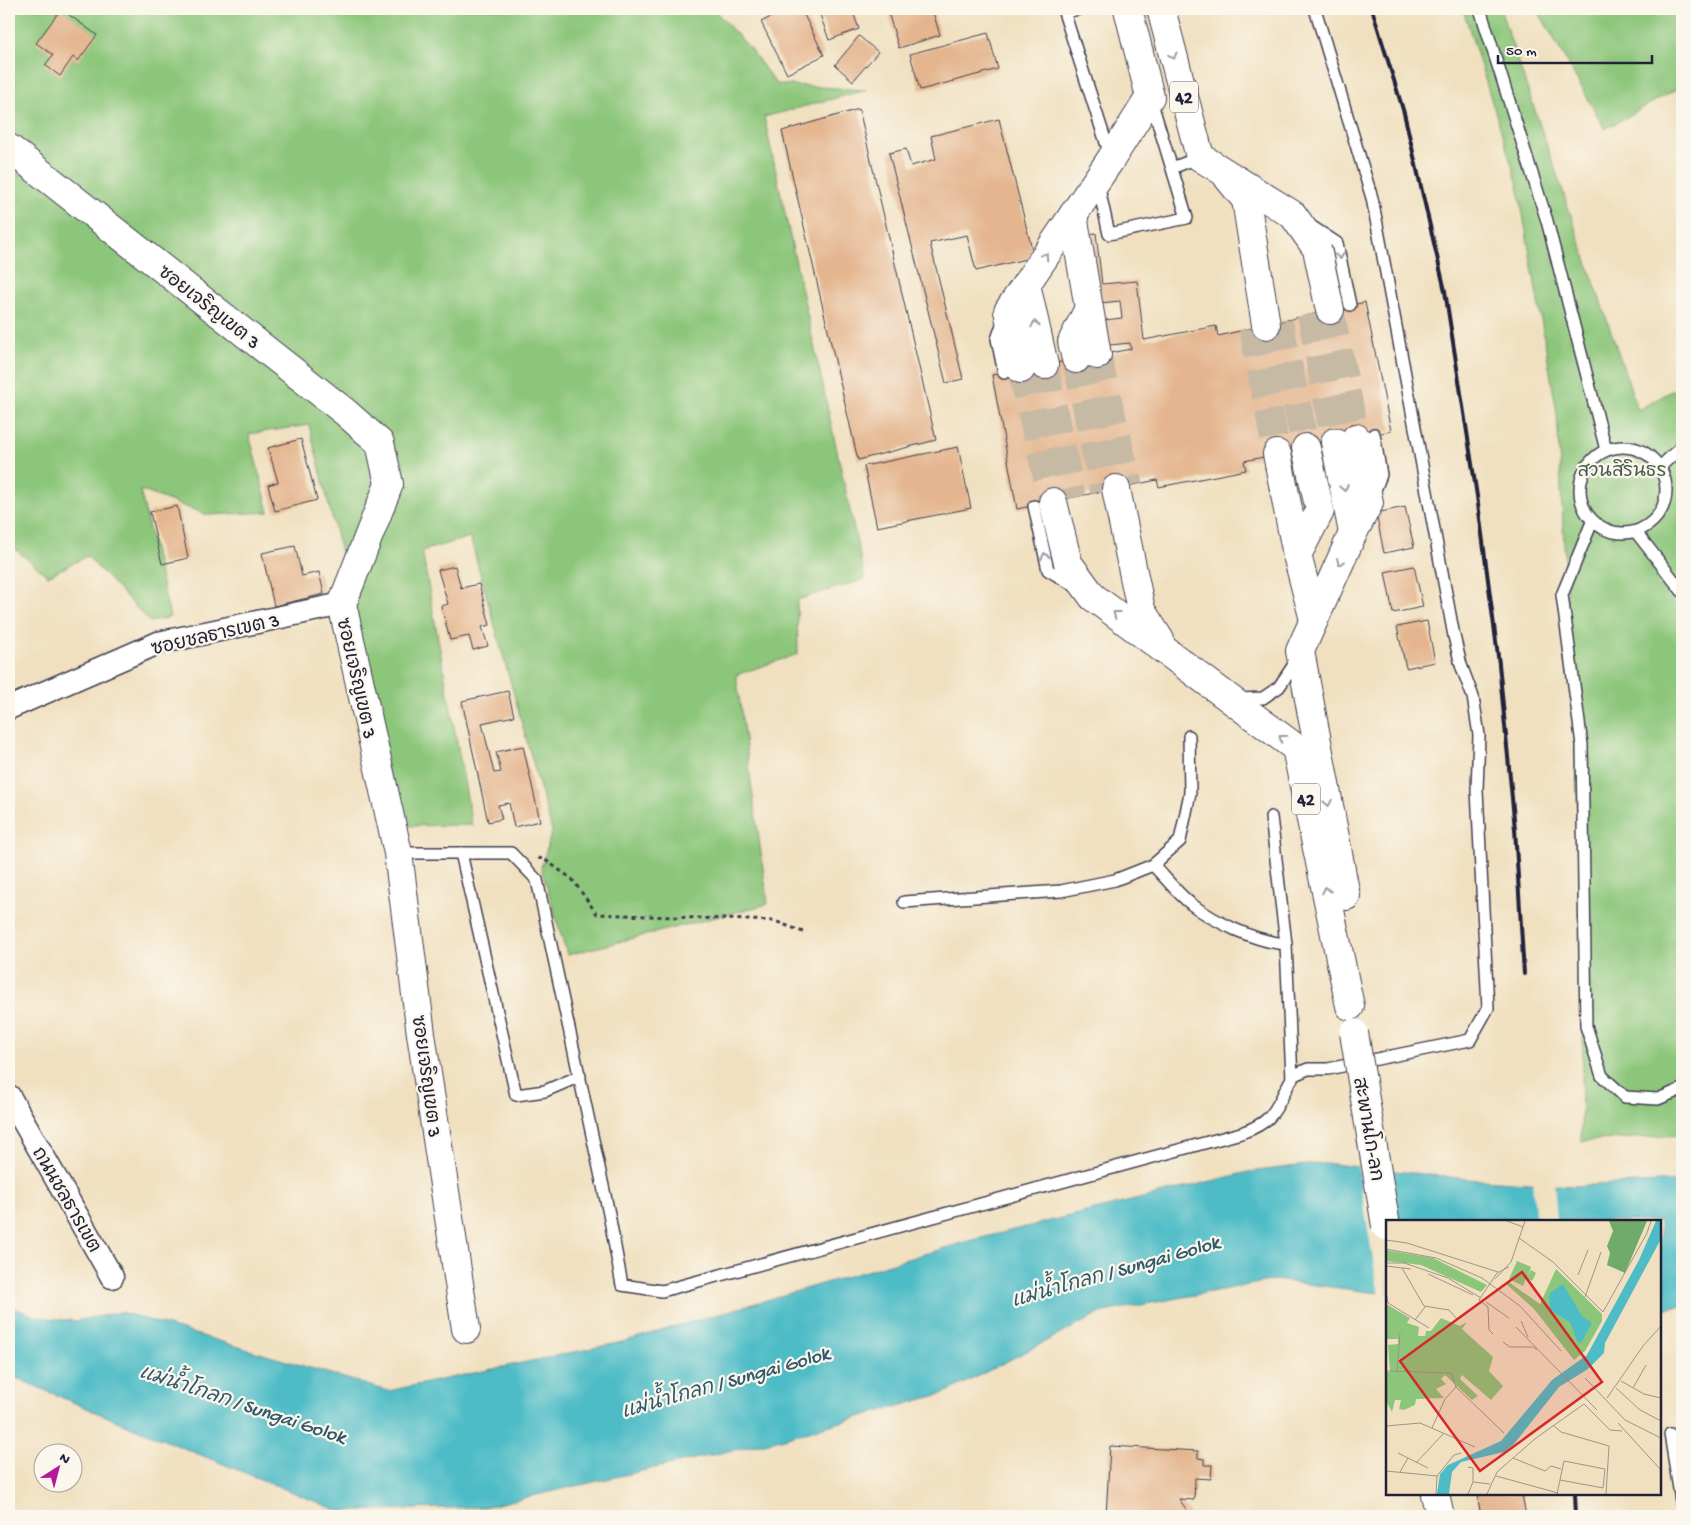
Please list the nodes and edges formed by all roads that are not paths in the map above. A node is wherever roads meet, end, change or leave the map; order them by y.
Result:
1 (1079, 9) edge
2 (1128, 9) edge
3 (1160, 9) edge
4 (1315, 9) edge
5 (1480, 9) edge
6 (1064, 10) edge
7 (1150, 97) junction
8 (9, 148) edge
9 (1200, 157) junction
10 (1172, 168) junction
11 (1104, 170) junction
12 (1224, 173) junction
13 (1073, 215) junction
14 (1292, 215) junction
15 (1026, 284) junction
16 (1330, 310) joint
17 (1083, 341) tunnel mouth
18 (1682, 446) edge
19 (1606, 450) junction
20 (1660, 467) junction
21 (1053, 502) joint
22 (1592, 522) junction
23 (1636, 532) junction
24 (1353, 533) junction
25 (1302, 545) junction
26 (1682, 592) edge
27 (1093, 597) junction
28 (342, 604) junction
29 (1314, 620) junction
30 (1300, 651) junction
31 (1167, 652) junction
32 (1229, 698) junction
33 (9, 708) edge
34 (1189, 736) dead end
35 (1271, 817) dead end
36 (398, 853) junction
37 (461, 853) junction
38 (1153, 865) junction
39 (904, 902) dead end
40 (1286, 944) junction
41 (1352, 1019) junction
42 (580, 1076) junction
43 (1292, 1079) junction
44 (1682, 1089) edge
45 (9, 1096) edge
46 (1386, 1222) edge
47 (112, 1277) dead end
48 (466, 1329) dead end
49 (1670, 1434) dead end
50 (1435, 1495) edge
51 (1682, 1507) edge
52 (1440, 1516) edge

1 - 6 lane
2 - 7 main road, 42
3 -> 9 main road, 42
4 - 43 lane
5 - 19 lane
6 - 11 lane
7 - 10 lane
7 - 11 main road, 42
8 - 28 main road, ซอยเจริญเขต 3
9 - 10 lane
9 - 12 main road
10 - 11 lane
11 - 13 main road, 42
12 - 12 main road
12 - 14 main road
15 -> 13 main road, 42
13 - 17 main road
14 - 16 main road
14 -> 16 lane
15 -> 15 main road, 42
18 - 20 lane
19 - 20 lane
19 - 22 lane
20 - 23 lane
21 - 27 main road, 42
27 -> 21 lane, 42
22 - 23 lane
22 - 44 lane
23 - 26 lane
24 -> 24 main road
24 -> 29 main road
25 - 25 main road
25 - 29 main road
31 -> 27 main road, 42
28 - 33 street, ซอยชลธารเขต 3
28 - 36 main road, ซอยเจริญเขต 3
29 - 30 main road
30 - 32 lane
30 -> 41 main road, 42
31 - 31 main road, 42
31 - 32 main road, 42
41 -> 32 main road, 42
34 - 38 lane
35 - 40 lane
36 - 37 lane
36 - 48 main road, ซอยเจริญเขต 3
37 - 42 lane
37 - 42 lane
38 - 39 lane
38 - 40 lane
40 - 43 lane
41 - 46 main road, สะพานโก-ลก / 42, bridge
42 - 43 lane
45 - 47 street, ถนนชลธารเขต
49 - 51 lane
50 - 52 main road

